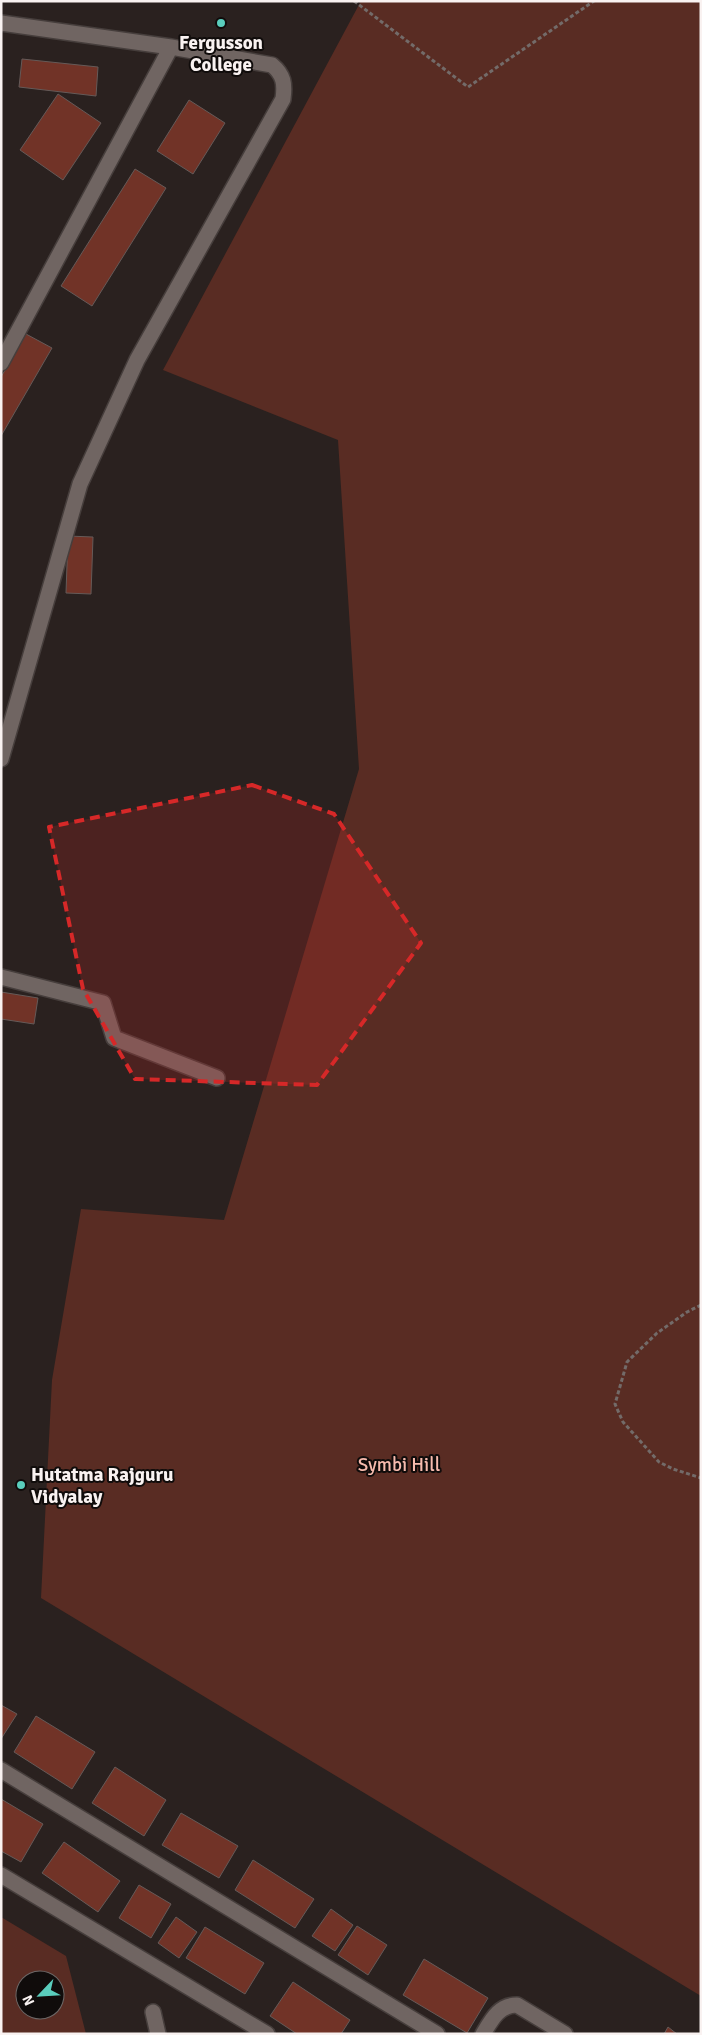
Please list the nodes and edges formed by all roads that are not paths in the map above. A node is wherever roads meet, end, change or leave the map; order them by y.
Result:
1 (1, 23) edge
2 (171, 47) junction
3 (1, 363) edge
4 (1, 759) edge
5 (1, 977) edge
6 (217, 1078) dead end
7 (1, 1770) edge
8 (1, 1874) edge
9 (153, 2012) dead end
10 (158, 2034) edge
11 (267, 2034) edge
12 (437, 2034) edge
13 (483, 2034) edge
14 (565, 2034) edge

1 - 2 street
2 - 3 street
2 - 4 street
5 - 6 street
7 - 12 street
8 - 11 street
9 - 10 street
13 - 14 street

